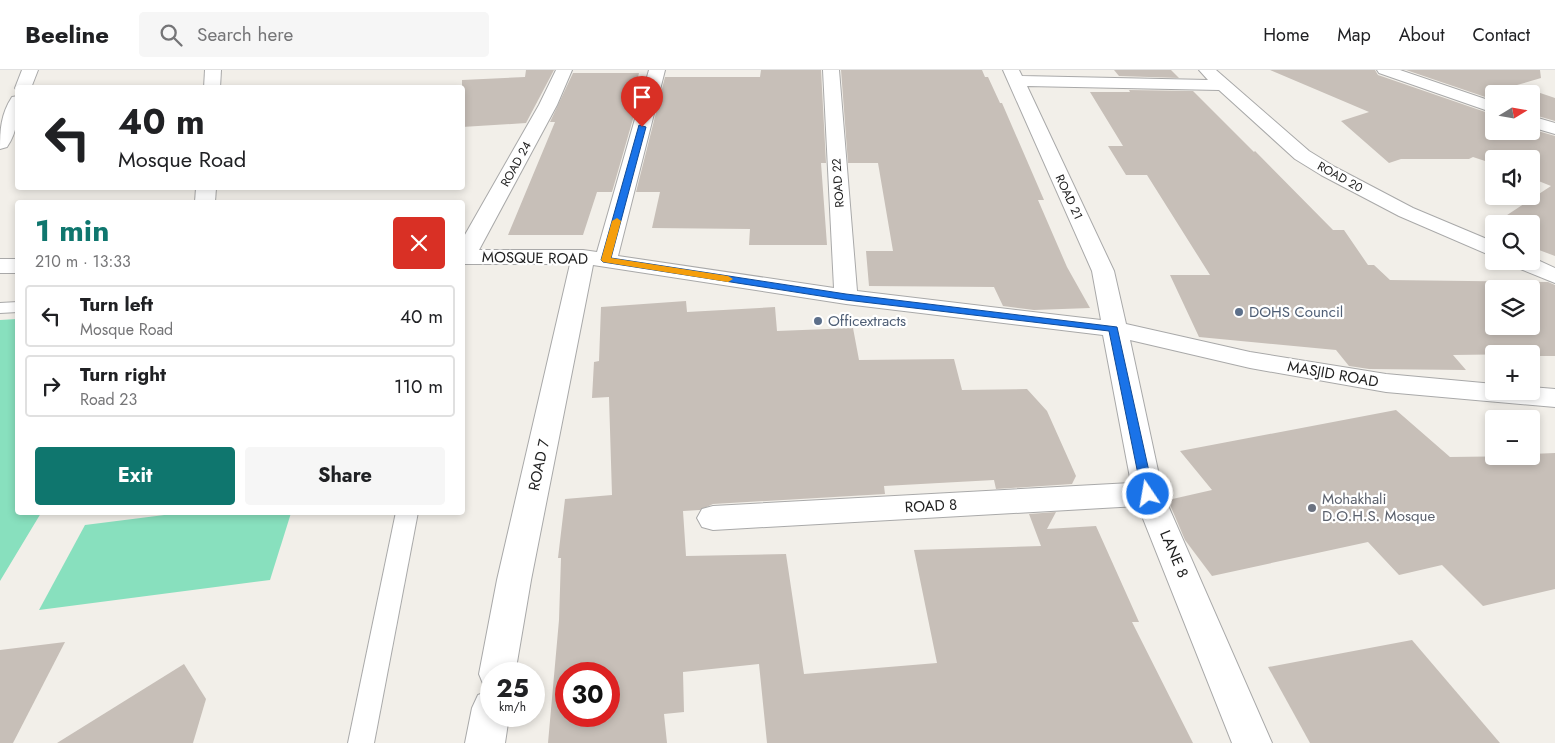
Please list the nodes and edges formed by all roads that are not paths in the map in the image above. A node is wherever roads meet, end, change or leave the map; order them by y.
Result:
1 (30, 70) edge
2 (213, 70) edge
3 (564, 70) edge
4 (657, 70) edge
5 (831, 70) edge
6 (1207, 70) edge
7 (1384, 70) edge
8 (1440, 70) edge
9 (1013, 76) edge
10 (1412, 80) junction
11 (24, 85) edge
12 (212, 85) edge
13 (1223, 85) junction
14 (1485, 105) edge
15 (15, 108) edge
16 (1540, 124) edge
17 (1555, 129) edge
18 (0, 143) edge
19 (1485, 246) edge
20 (465, 253) edge
21 (465, 257) edge
22 (595, 258) junction
23 (0, 266) edge
24 (15, 266) edge
25 (1540, 270) edge
26 (1555, 276) edge
27 (846, 297) junction
28 (15, 307) edge
29 (0, 308) edge
30 (1114, 329) junction
31 (1552, 400) edge
32 (1148, 494) junction
33 (406, 515) edge
34 (713, 518) dead end
35 (499, 662) edge
36 (488, 727) edge
37 (361, 743) edge
38 (485, 743) edge
39 (1252, 743) edge

1 - 11 street
2 - 12 street
3 - 20 street, ROAD 24
4 - 22 street, ROAD 7
5 - 27 street, ROAD 22
6 - 13 street, ROAD 20
7 - 10 street
8 - 10 street
9 - 13 street
9 - 30 street, ROAD 21
10 - 14 street
13 - 19 street, ROAD 20
15 - 18 street
16 - 17 street
21 - 22 street, MOSQUE ROAD
22 - 27 street, MOSQUE ROAD
22 - 35 street, ROAD 7
23 - 24 street
25 - 26 street
27 - 30 street, MOSQUE ROAD
28 - 29 lane
30 - 31 street, MASJID ROAD
30 - 32 street, LANE 8
32 - 34 street, ROAD 8
32 - 39 street, LANE 8
33 - 37 lane
36 - 38 street

